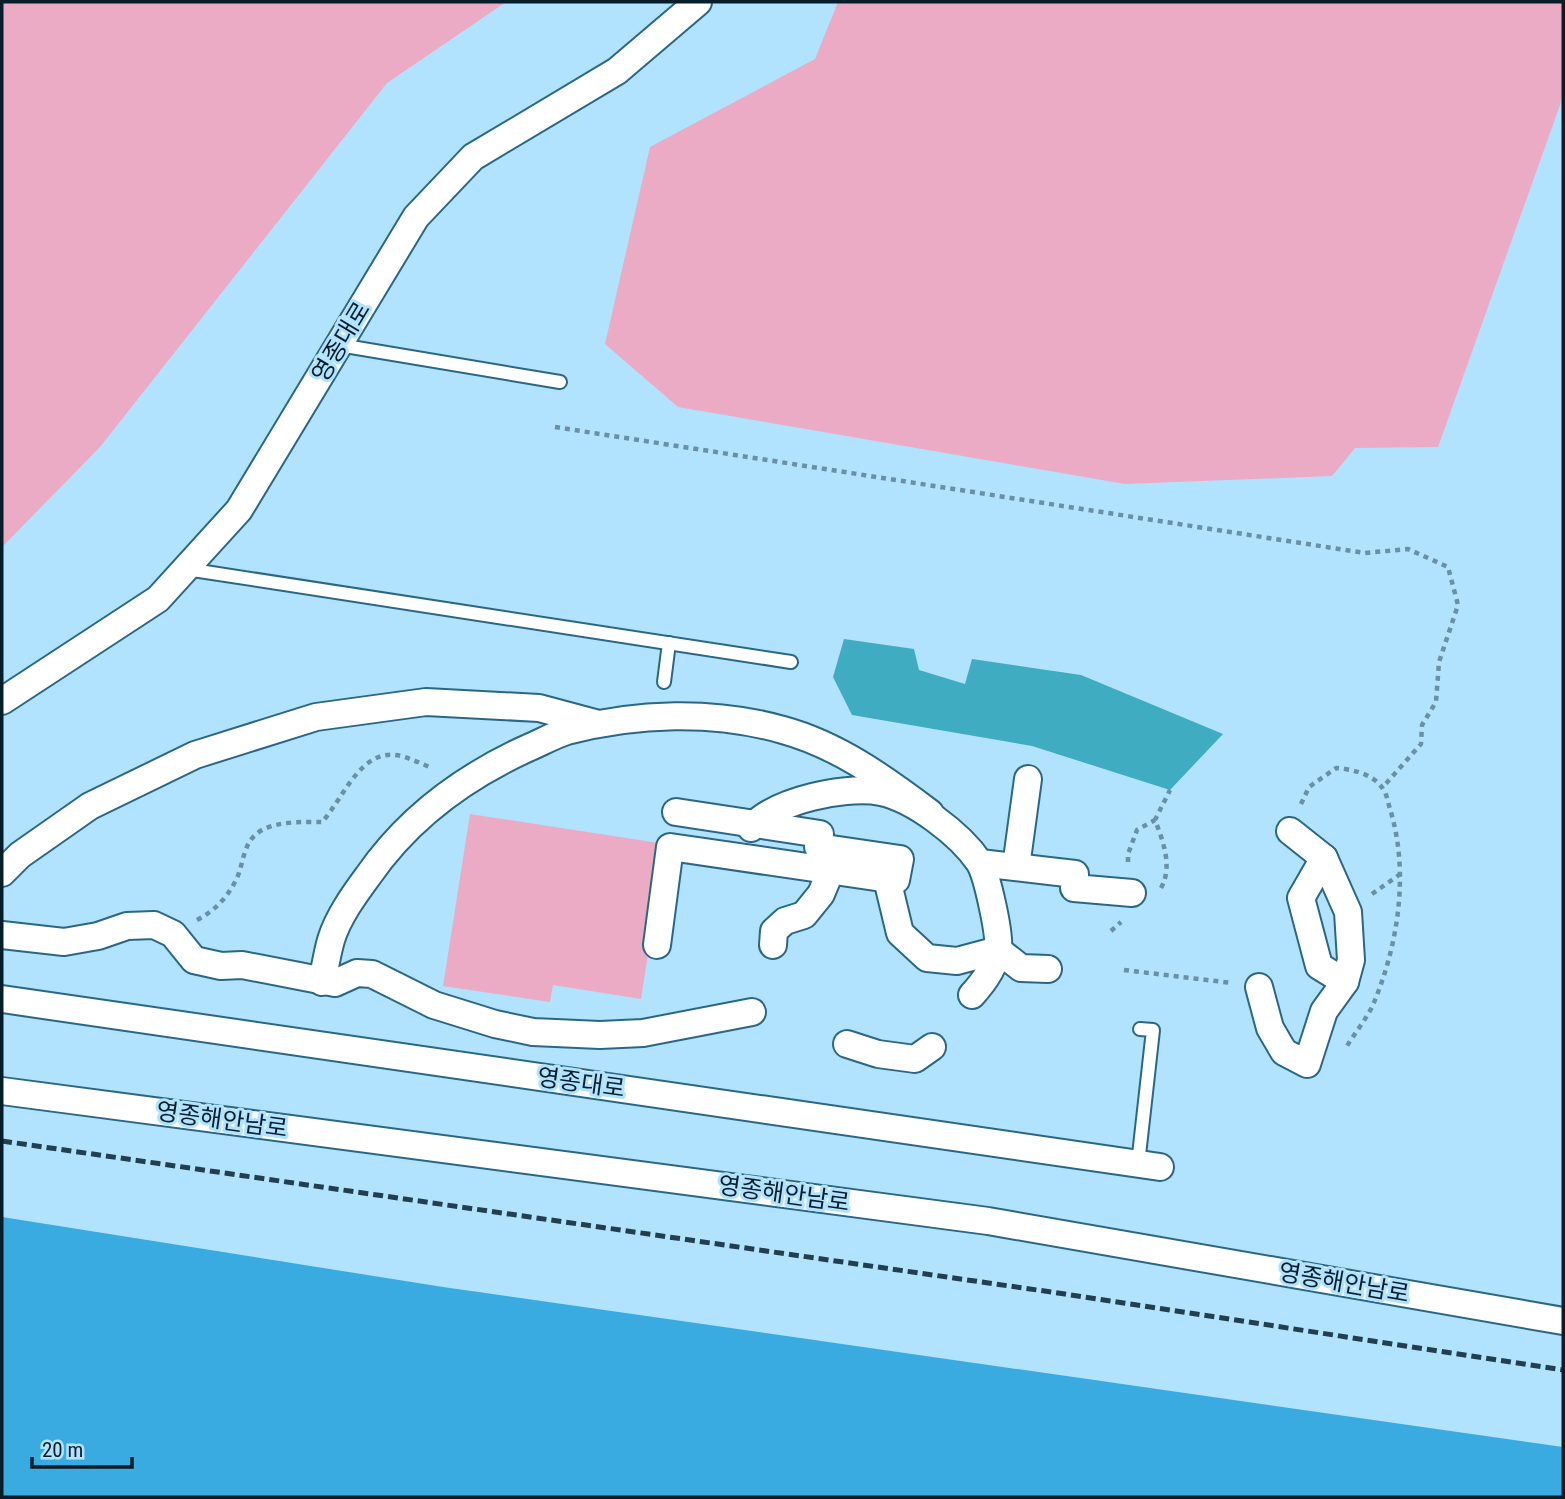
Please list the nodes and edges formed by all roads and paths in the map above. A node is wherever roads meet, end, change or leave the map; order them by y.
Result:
1 (698, 2) edge
2 (339, 345) junction
3 (560, 382) dead end
4 (555, 427) dead end
5 (185, 569) junction
6 (670, 643) junction
7 (791, 662) dead end
8 (664, 682) dead end
9 (2, 701) edge
10 (600, 724) junction
11 (1028, 779) dead end
12 (460, 785) junction
13 (1383, 788) dead end
14 (1170, 790) dead end
15 (676, 812) dead end
16 (930, 813) junction
17 (754, 824) junction
18 (1290, 831) dead end
19 (1324, 858) junction
20 (727, 861) junction
21 (980, 863) junction
22 (1016, 867) junction
23 (831, 870) junction
24 (2, 873) edge
25 (887, 879) junction
26 (1137, 903) junction
27 (1111, 931) dead end
28 (173, 934) junction
29 (2, 935) edge
30 (657, 945) dead end
31 (773, 945) dead end
32 (998, 950) junction
33 (1048, 969) dead end
34 (322, 982) junction
35 (1345, 982) junction
36 (1259, 986) dead end
37 (972, 995) dead end
38 (2, 999) edge
39 (752, 1012) dead end
40 (1140, 1029) dead end
41 (847, 1044) dead end
42 (932, 1047) dead end
43 (2, 1091) edge
44 (1149, 1165) joint
45 (1563, 1321) edge

1 - 2 street, 영종대로
2 - 3 lane
2 - 5 street, 영종대로
4 - 13 path
5 - 6 lane
5 - 9 street, 영종대로
6 - 7 lane
6 - 8 lane
10 - 12 street
10 - 16 street
10 - 24 street
11 - 22 street
12 - 28 path
12 - 34 street
14 - 26 path
15 - 17 street
16 - 17 street
16 - 21 street
17 - 20 street
17 - 25 street
18 - 19 street
19 - 35 street
19 - 35 street
20 - 23 street
20 - 30 street
21 - 22 street
21 - 32 street
22 - 26 street
23 - 25 street
23 - 31 street
25 - 32 street
26 - 27 path
28 - 29 street
28 - 34 street
32 - 33 street
32 - 37 street
34 - 39 street
35 - 36 street
38 - 44 street, 영종대로
40 - 44 lane
41 - 42 street
43 - 45 street, 영종해안남로

